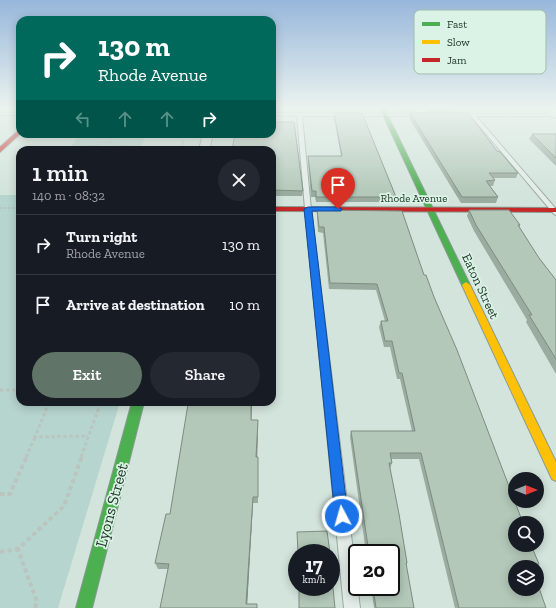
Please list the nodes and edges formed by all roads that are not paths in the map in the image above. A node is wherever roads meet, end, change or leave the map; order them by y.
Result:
1 (14, 136) edge
2 (301, 136) edge
3 (396, 136) edge
4 (490, 136) edge
5 (0, 150) edge
6 (276, 209) edge
7 (308, 209) junction
8 (430, 210) junction
9 (555, 211) edge
10 (137, 406) edge
11 (556, 475) edge
12 (84, 608) edge
13 (352, 608) edge

1 - 5 street
2 - 7 lane
3 - 8 street, Eaton Street
4 - 9 lane
6 - 7 street, Rhode Avenue
7 - 8 street, Rhode Avenue
7 - 13 lane
8 - 9 street, Rhode Avenue
8 - 11 street, Eaton Street
10 - 12 street, Lyons Street

